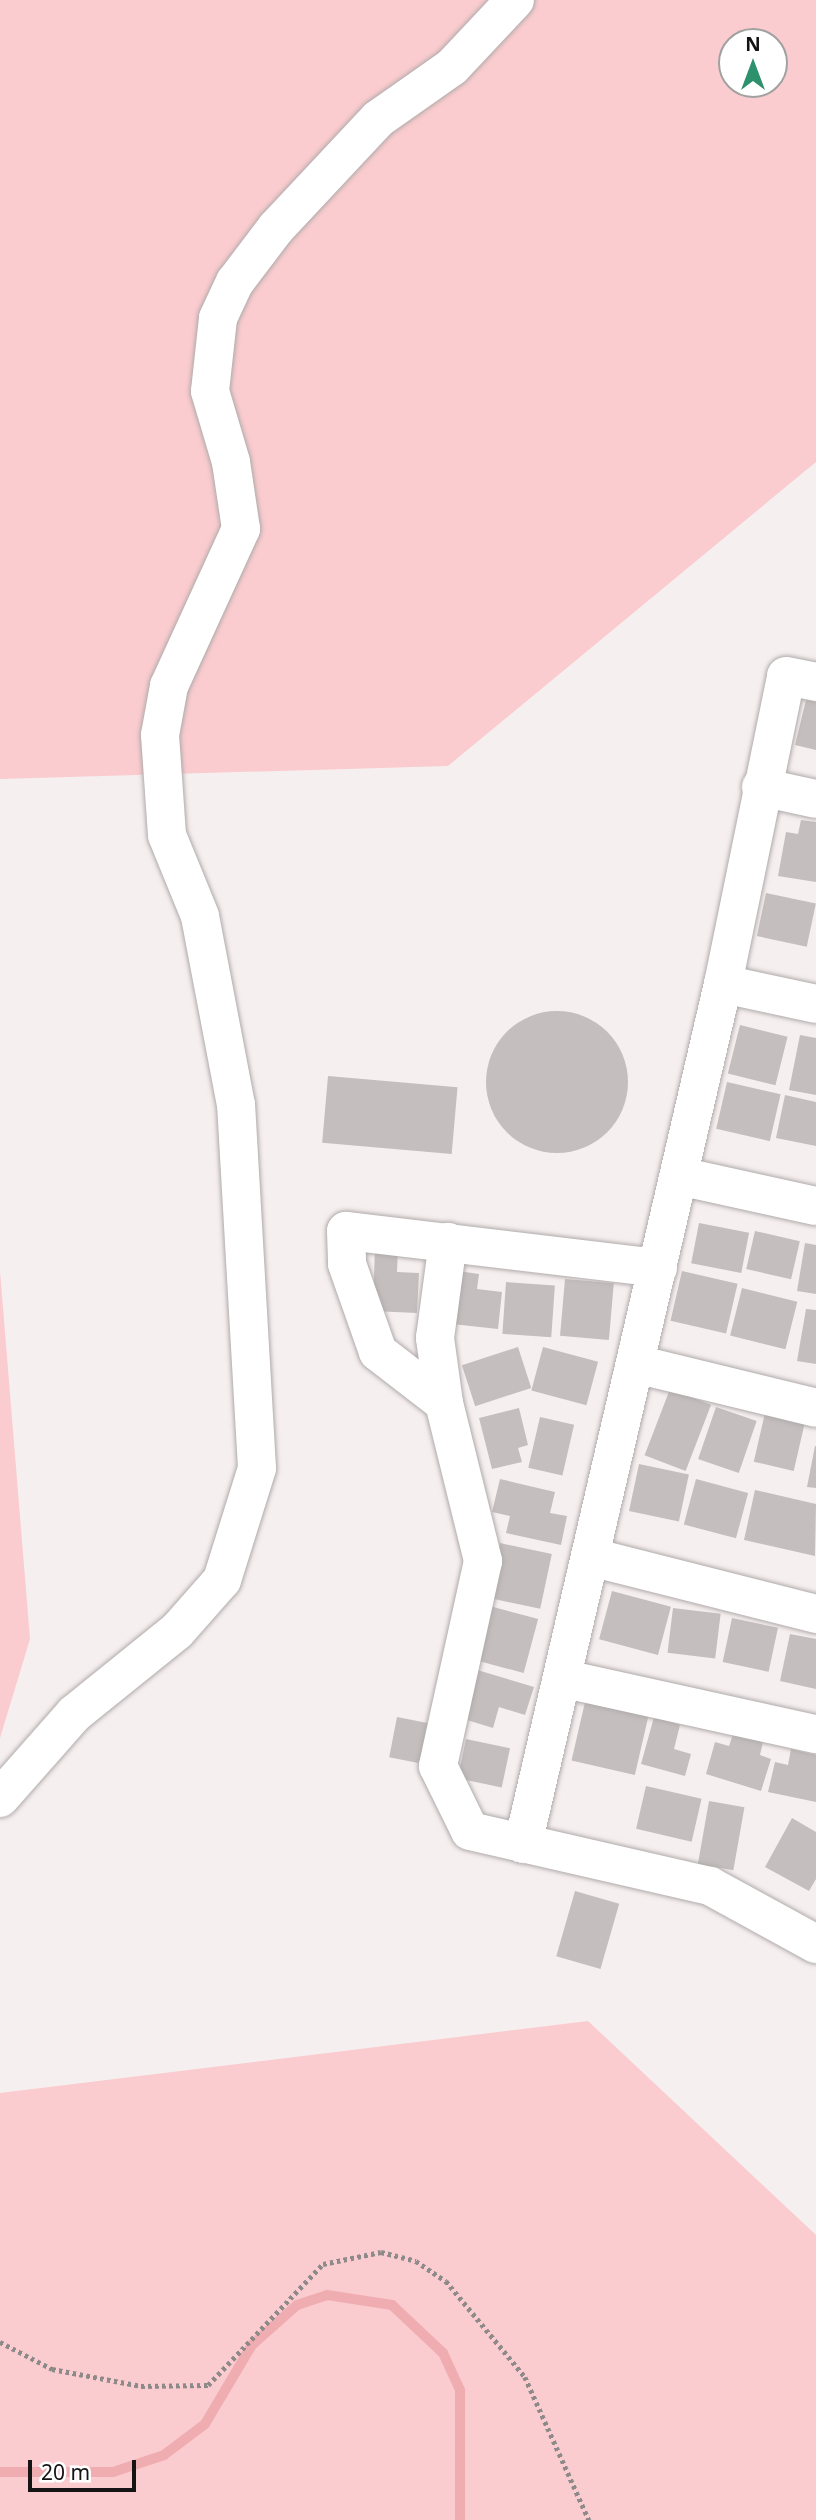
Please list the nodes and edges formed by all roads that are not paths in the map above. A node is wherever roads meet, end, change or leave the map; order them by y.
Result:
1 (515, 0) edge
2 (816, 682) edge
3 (761, 787) junction
4 (816, 799) edge
5 (723, 984) junction
6 (816, 1004) edge
7 (679, 1177) junction
8 (816, 1206) edge
9 (448, 1242) junction
10 (658, 1268) junction
11 (636, 1364) junction
12 (444, 1403) junction
13 (816, 1408) edge
14 (591, 1557) junction
15 (816, 1614) edge
16 (565, 1679) junction
17 (816, 1734) edge
18 (0, 1798) edge
19 (523, 1844) junction
20 (816, 1944) edge

1 - 18 street
2 - 3 street
3 - 4 street
3 - 5 street
5 - 6 street
5 - 7 street
7 - 8 street
7 - 10 street
9 - 10 street
9 - 12 street
9 - 12 street
10 - 11 street
11 - 13 street
11 - 14 street
12 - 19 street
14 - 15 street
14 - 16 street
16 - 17 street
16 - 19 street
19 - 20 street

